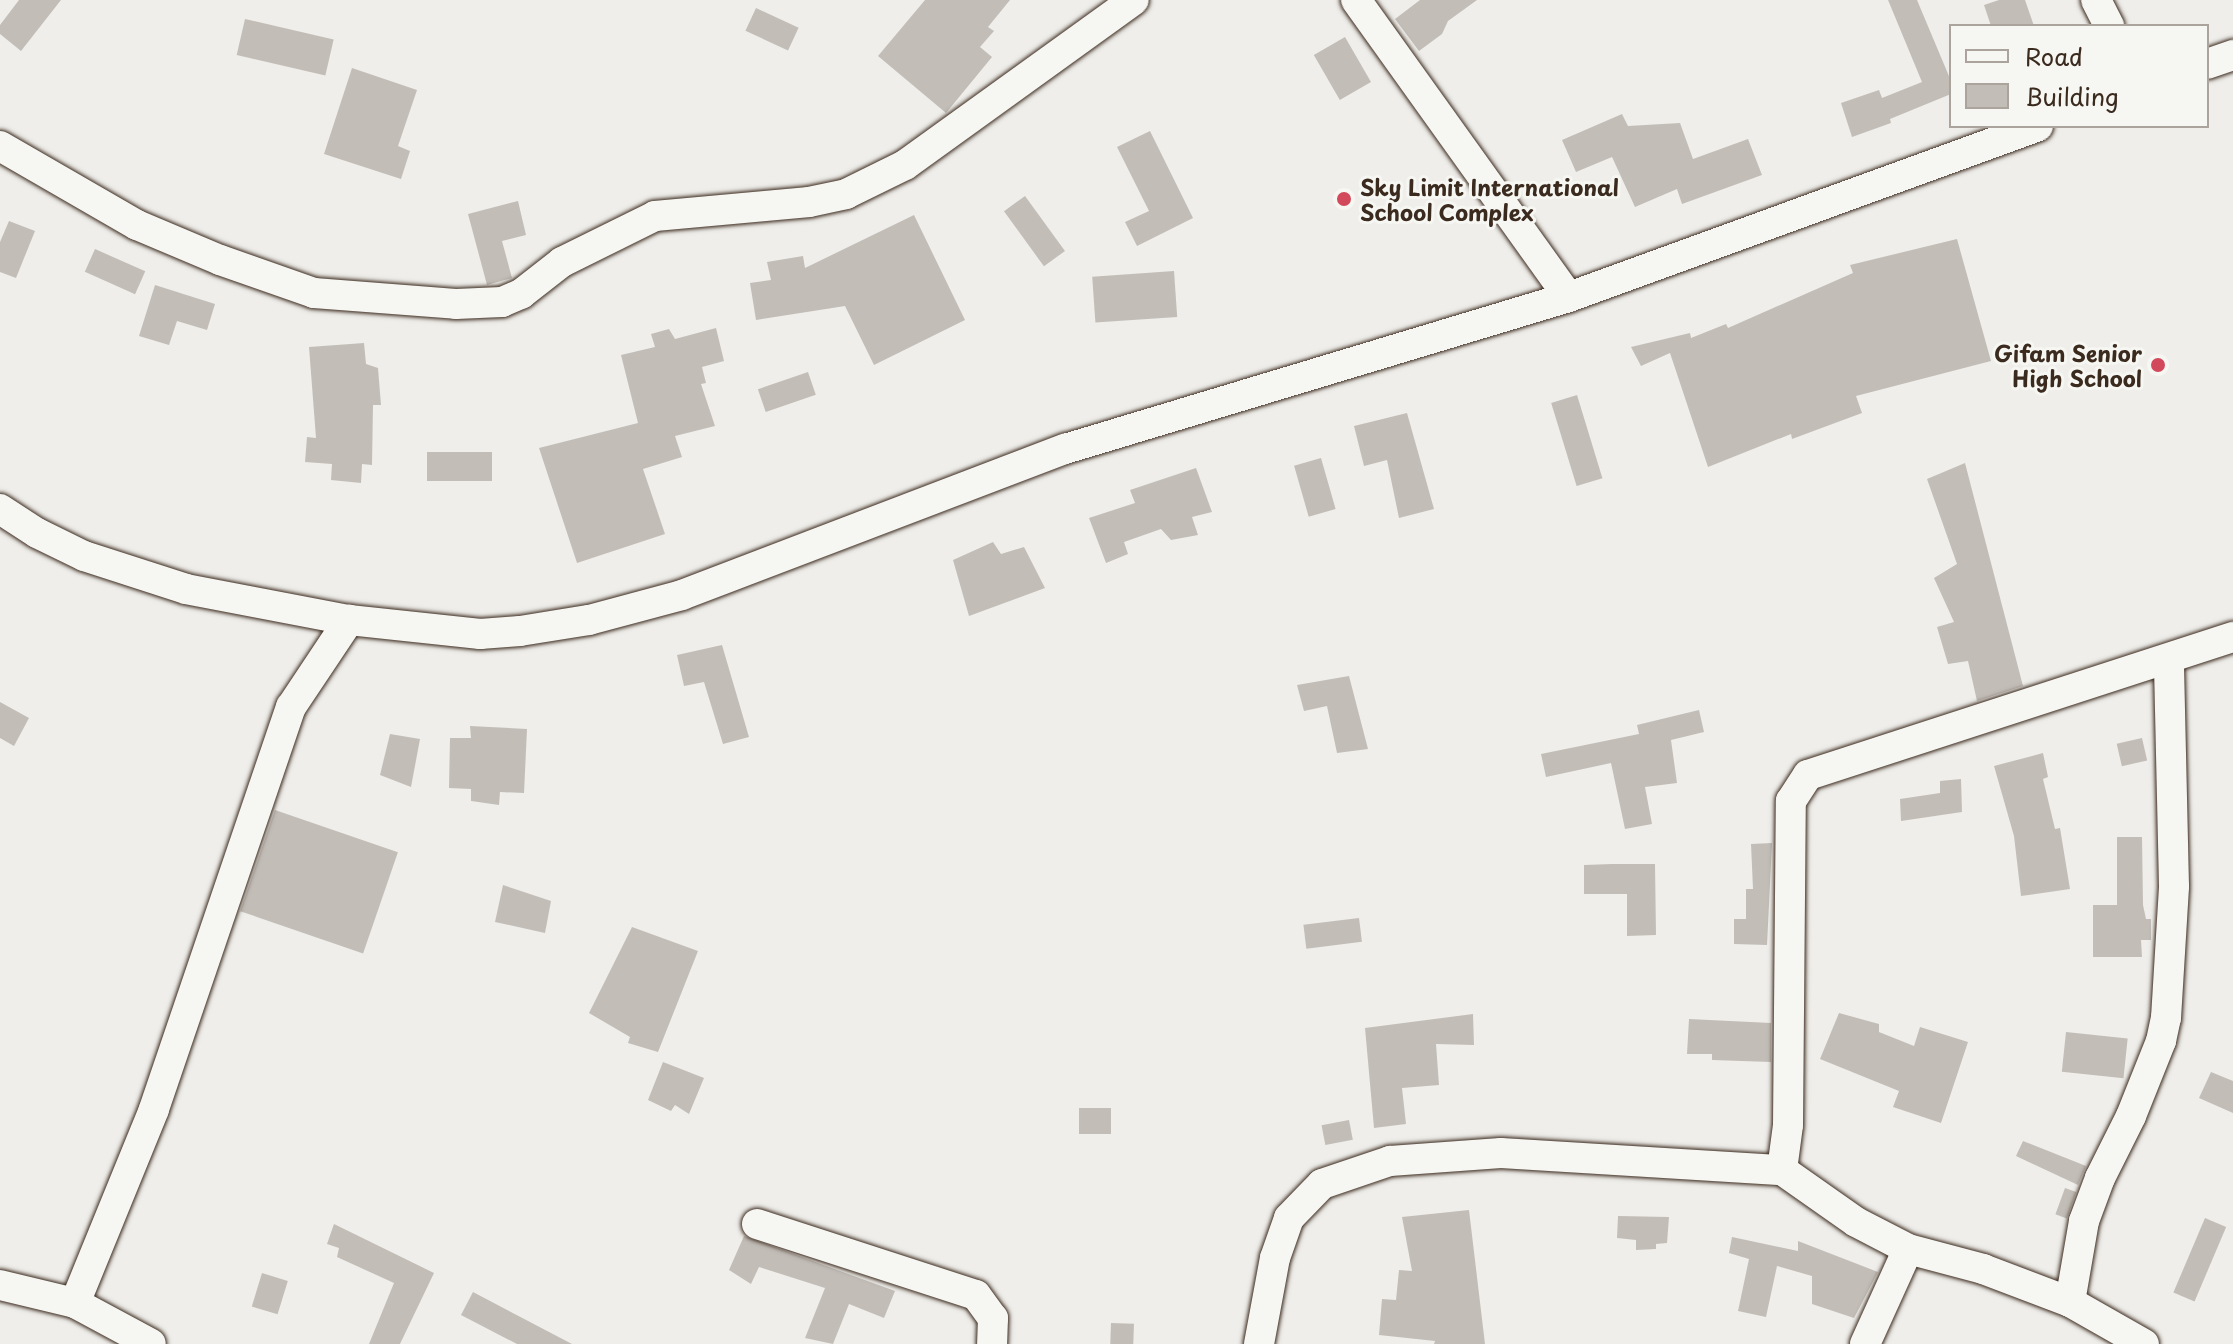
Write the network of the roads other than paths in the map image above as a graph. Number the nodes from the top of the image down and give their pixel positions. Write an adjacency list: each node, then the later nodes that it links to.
1 (1134, 0): 8 (street)
2 (1356, 0): 9 (street)
3 (2096, 0): 4 (street)
4 (2108, 24)
5 (2233, 55): 6 (street)
6 (2209, 63)
7 (2033, 128): 9 (street)
8 (0, 146)
9 (1569, 297): 11 (street)
10 (0, 509): 11 (street)
11 (349, 620): 19 (street)
12 (2233, 637): 13 (street)
13 (2169, 659): 14 (street); 18 (street)
14 (1782, 1170): 16 (street); 22 (street)
15 (757, 1224): 21 (street)
16 (1908, 1249): 18 (street); 23 (street)
17 (0, 1285): 19 (street)
18 (2070, 1302): 24 (street)
19 (75, 1303): 20 (street)
20 (151, 1344)
21 (992, 1344)
22 (1259, 1344)
23 (1865, 1344)
24 (2144, 1344)

